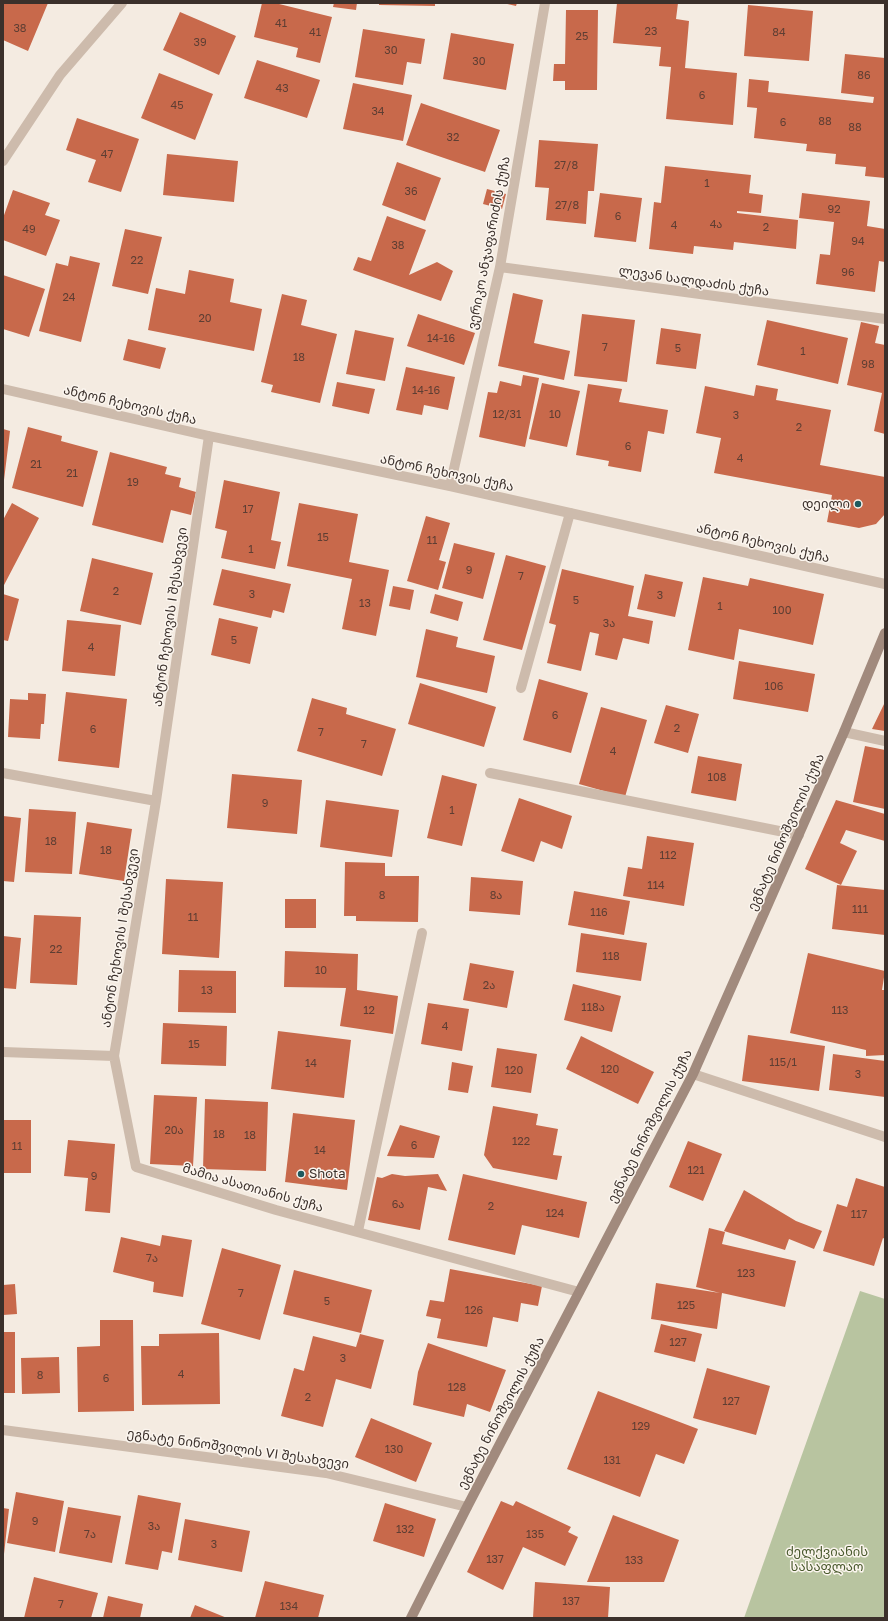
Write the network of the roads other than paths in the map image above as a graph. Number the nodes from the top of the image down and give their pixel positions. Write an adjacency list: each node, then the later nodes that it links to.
1 (122, 3): 3 (street)
2 (545, 3): 4 (street, ვერიკო ანჯაფარიძის ქუჩა)
3 (3, 161)
4 (500, 267): 5 (street, ლევან სალდაძის ქუჩა); 8 (street, ვერიკო ანჯაფარიძის ქუჩა)
5 (885, 319)
6 (3, 388): 7 (street, ანტონ ჩეხოვის ქუჩა)
7 (209, 436): 8 (street, ანტონ ჩეხოვის ქუჩა); 17 (street, ანტონ ჩეხოვის I შესახვევი)
8 (450, 486): 9 (street, ანტონ ჩეხოვის ქუჩა)
9 (570, 513): 10 (street, ანტონ ჩეხოვის ქუჩა); 12 (street)
10 (885, 584)
11 (885, 633): 13 (main road, ეგნატე ნინოშვილის ქუჩა)
12 (521, 688)
13 (844, 732): 14 (street); 18 (main road, ეგნატე ნინოშვილის ქუჩა)
14 (885, 741)
15 (490, 772): 18 (street)
16 (3, 773): 17 (street)
17 (156, 801): 21 (street, ანტონ ჩეხოვის I შესახვევი)
18 (799, 835): 22 (main road, ეგნატე ნინოშვილის ქუჩა)
19 (422, 933): 24 (street)
20 (3, 1052): 21 (street)
21 (114, 1056): 24 (street, მამია ასათიანის ქუჩა)
22 (693, 1074): 23 (street); 25 (main road, ეგნატე ნინოშვილის ქუჩა)
23 (885, 1137)
24 (358, 1231): 25 (street, მამია ასათიანის ქუჩა)
25 (579, 1292): 27 (main road, ეგნატე ნინოშვილის ქუჩა)
26 (3, 1430): 27 (street, ეგნატე ნინოშვილის VI შესახვევი)
27 (467, 1506): 28 (main road, ეგნატე ნინოშვილის ქუჩა)
28 (411, 1618)

